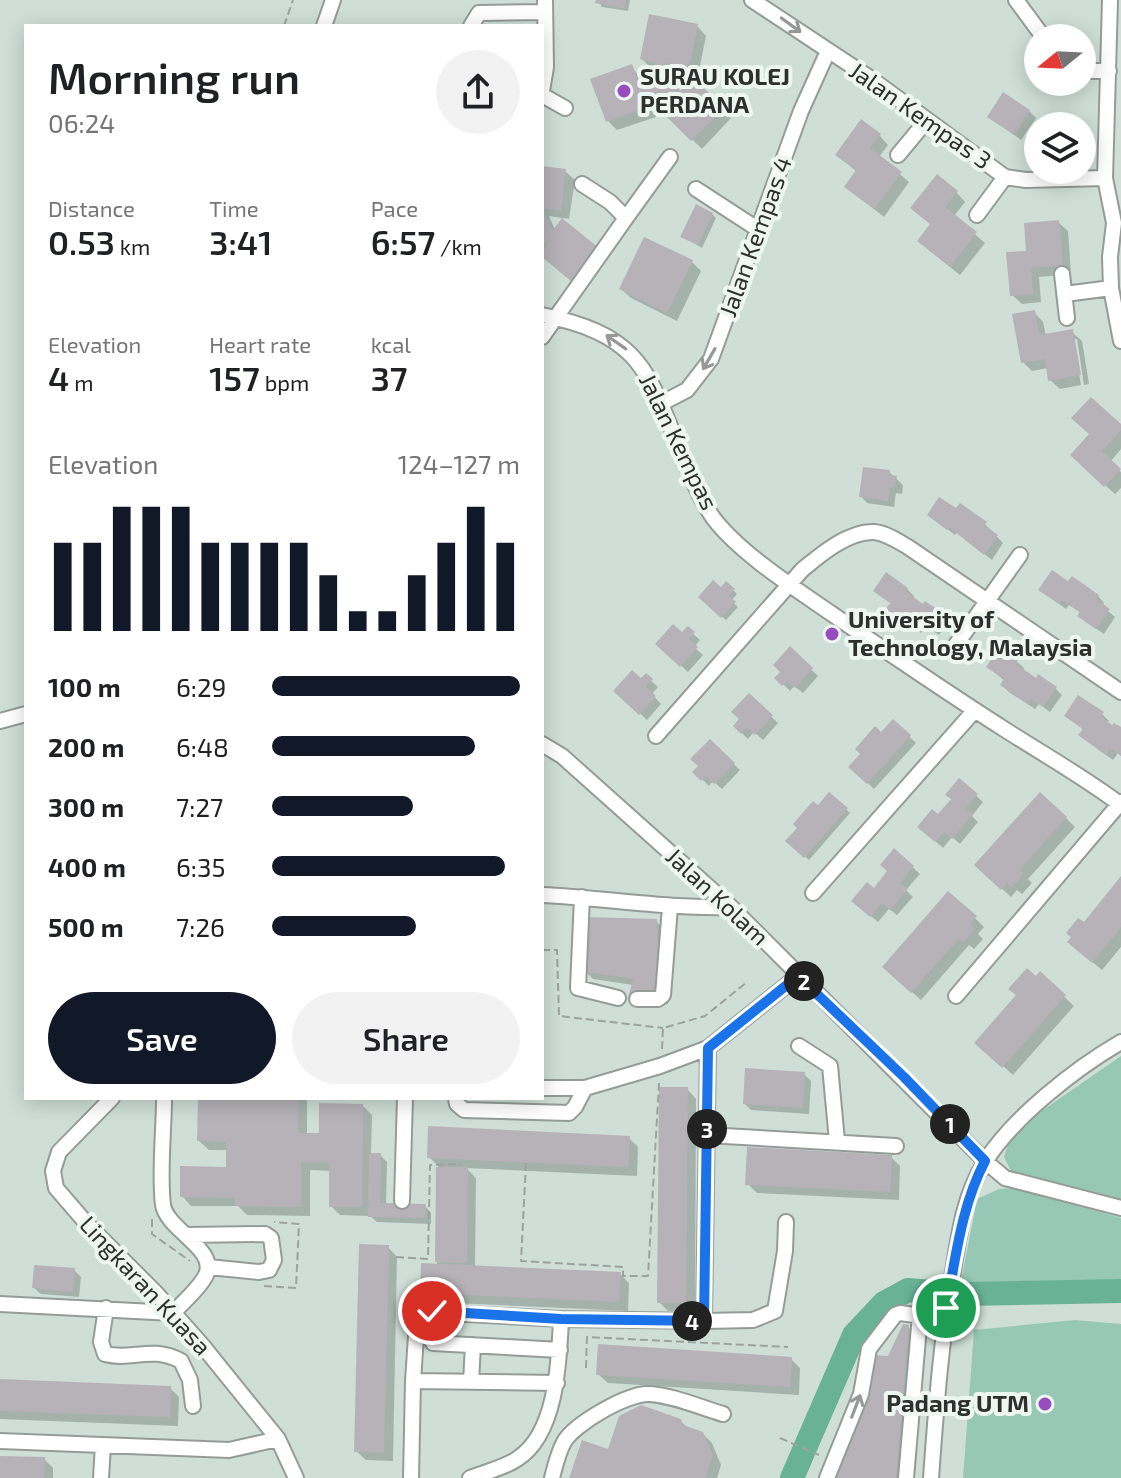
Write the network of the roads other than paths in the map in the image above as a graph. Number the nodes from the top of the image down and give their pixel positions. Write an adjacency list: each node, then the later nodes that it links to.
1 (333, 0): 6 (street)
2 (752, 0): 11 (street, Jalan Kempas 3, one-way to 11)
3 (1016, 0): 8 (street)
4 (1110, 0): 9 (street)
5 (545, 6): 7 (street); 10 (street)
6 (325, 24)
7 (472, 24)
8 (1034, 24)
9 (1116, 42): 14 (street)
10 (544, 51): 12 (street)
11 (828, 51): 17 (street, Jalan Kempas 3); 27 (street, Jalan Kempas 4)
12 (544, 67)
13 (1096, 71): 14 (street)
14 (1109, 71): 21 (street)
15 (544, 94): 16 (street)
16 (565, 108)
17 (927, 120): 18 (street); 20 (street, Jalan Kempas 3)
18 (898, 155)
19 (670, 157): 25 (street)
20 (1005, 177): 21 (street, Jalan Kempas 3); 24 (street)
21 (1105, 178): 26 (street)
22 (582, 184): 25 (street)
23 (696, 189): 27 (street)
24 (977, 215)
25 (626, 218): 31 (street)
26 (1118, 224): 29 (street)
27 (759, 230): 34 (street, Jalan Kempas 4, one-way to 34)
28 (1062, 274): 30 (street)
29 (1111, 288): 30 (street); 33 (street)
30 (1065, 294): 32 (street)
31 (549, 316): 34 (street, Jalan Kempas, one-way to 31)
32 (1067, 318)
33 (1121, 341)
34 (660, 404): 36 (street, Jalan Kempas)
35 (1020, 555): 37 (street)
36 (788, 584): 37 (street); 40 (street, Jalan Kempas); 43 (street)
37 (987, 600): 38 (street); 39 (street)
38 (955, 646)
39 (1121, 692)
40 (975, 710): 45 (street, Jalan Kempas); 46 (street)
41 (24, 715): 42 (street)
42 (0, 721)
43 (656, 736)
44 (544, 745): 50 (street, Jalan Kolam)
45 (1121, 803): 52 (street)
46 (813, 893)
47 (544, 895): 48 (street)
48 (582, 897): 49 (street); 53 (street)
49 (670, 907): 50 (street); 54 (street)
50 (731, 907): 51 (street, Jalan Kolam)
51 (798, 976): 57 (street); 67 (street, Jalan Kolam)
52 (956, 996)
53 (618, 998)
54 (637, 999)
55 (1121, 1042): 67 (street)
56 (799, 1046): 65 (street)
57 (708, 1048): 59 (street); 64 (street)
58 (544, 1088): 59 (street)
59 (585, 1088): 63 (street)
60 (110, 1100): 75 (street, Lingkaran Kuasa)
61 (164, 1100): 71 (street)
62 (405, 1100): 68 (street)
63 (456, 1100)
64 (707, 1135): 65 (street); 79 (street)
65 (837, 1141): 66 (street)
66 (896, 1146)
67 (985, 1161): 69 (street, Jalan Kolam); 78 (street)
68 (402, 1201)
69 (1121, 1208)
70 (786, 1222): 79 (street)
71 (186, 1235): 72 (street); 72 (street)
72 (209, 1267): 75 (street)
73 (0, 1304): 74 (street)
74 (106, 1308): 75 (street); 86 (street)
75 (173, 1313): 88 (street, Lingkaran Kuasa)
76 (920, 1315): 78 (street); 96 (street, one-way to 76); 97 (street)
77 (561, 1319): 79 (street); 82 (street); 83 (street)
78 (944, 1319): 98 (street)
79 (704, 1321)
80 (433, 1343): 81 (street)
81 (473, 1345): 82 (street); 84 (street)
82 (560, 1350): 85 (street)
83 (413, 1381): 84 (street); 93 (street)
84 (471, 1382): 85 (street)
85 (557, 1383): 94 (street)
86 (193, 1406)
87 (723, 1414): 95 (street)
88 (278, 1439): 90 (street); 92 (street, Lingkaran Kuasa)
89 (0, 1441): 90 (street)
90 (103, 1445): 91 (street)
91 (101, 1478)
92 (296, 1478)
93 (411, 1478)
94 (470, 1478)
95 (552, 1478)
96 (827, 1478)
97 (906, 1478)
98 (931, 1478)

